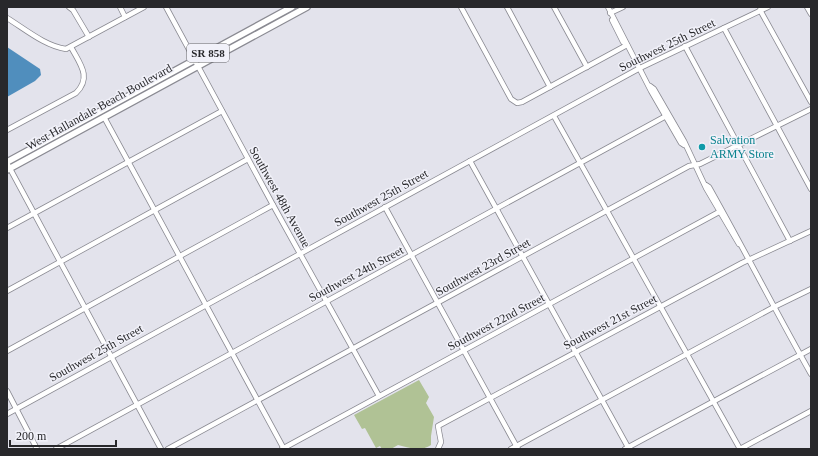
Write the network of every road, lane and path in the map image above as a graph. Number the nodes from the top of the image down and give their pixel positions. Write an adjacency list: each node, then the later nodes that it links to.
1 (69, 7): 21 (street)
2 (120, 7): 18 (street)
3 (144, 7): 18 (street)
4 (166, 7): 25 (street, Southwest 48th Avenue)
5 (292, 7): 25 (main road, West Hallandale Beach Boulevard / SR 858)
6 (307, 7): 25 (main road, West Hallandale Beach Boulevard / SR 858)
7 (461, 7): 29 (street)
8 (507, 7): 29 (street)
9 (554, 7): 26 (street)
10 (605, 7): 16 (street)
11 (608, 7): 16 (street)
12 (623, 7): 16 (street)
13 (768, 7): 15 (street, Southwest 25th Street)
14 (807, 7): 17 (street)
15 (760, 10): 20 (street, Southwest 25th Street); 31 (street)
16 (610, 13): 22 (street)
17 (811, 14)
18 (125, 17): 21 (street)
19 (7, 18): 24 (street)
20 (724, 28): 23 (street, Southwest 25th Street); 38 (street)
21 (89, 37): 24 (street)
22 (627, 45): 26 (street); 27 (street)
23 (685, 46): 27 (street, Southwest 25th Street); 42 (street)
24 (71, 47): 39 (street)
25 (196, 63): 30 (main road, West Hallandale Beach Boulevard / SR 858); 33 (street, Southwest 48th Avenue); 37 (main road, West Hallandale Beach Boulevard / SR 858)
26 (587, 67): 29 (street)
27 (640, 68): 28 (street); 35 (street, Southwest 25th Street)
28 (650, 86): 36 (street); 41 (street)
29 (550, 87)
30 (136, 92): 34 (main road, West Hallandale Beach Boulevard / SR 858); 37 (main road)
31 (811, 102)
32 (811, 109): 38 (street, Southwest 23rd Street)
33 (222, 111): 43 (street, Southwest 48th Avenue); 45 (street)
34 (100, 112): 40 (main road); 48 (main road, West Hallandale Beach Boulevard / SR 858)
35 (554, 116): 44 (street, Southwest 25th Street); 46 (street)
36 (666, 116): 41 (street); 46 (street, Southwest 24th Street)
37 (104, 117): 40 (main road, West Hallandale Beach Boulevard / SR 858); 45 (street)
38 (777, 127): 42 (street, Southwest 23rd Street); 50 (street)
39 (7, 130)
40 (73, 134): 48 (main road, West Hallandale Beach Boulevard / SR 858)
41 (684, 145): 47 (street)
42 (738, 146): 47 (street, Southwest 23rd Street); 60 (street)
43 (248, 159): 51 (street, Southwest 48th Avenue); 54 (street)
44 (470, 160): 52 (street, Southwest 25th Street); 53 (street)
45 (128, 162): 54 (street); 57 (street)
46 (582, 162): 53 (street, Southwest 24th Street); 55 (street)
47 (695, 164): 49 (street); 55 (street, Southwest 23rd Street)
48 (8, 166): 57 (street)
49 (706, 185): 56 (street); 61 (street)
50 (811, 189)
51 (273, 206): 62 (street, Southwest 48th Avenue); 65 (street)
52 (385, 207): 62 (street, Southwest 25th Street); 63 (street)
53 (496, 209): 63 (street, Southwest 24th Street); 64 (street)
54 (155, 210): 65 (street); 68 (street)
55 (608, 210): 64 (street, Southwest 23rd Street); 66 (street)
56 (719, 212): 61 (street); 66 (street, Southwest 22nd Street)
57 (34, 213): 58 (street); 68 (street)
58 (7, 228)
59 (811, 231): 60 (street, Southwest 21st Street)
60 (790, 241): 67 (street, Southwest 21st Street)
61 (740, 245): 67 (street)
62 (299, 254): 71 (street, Southwest 48th Avenue); 74 (street, Southwest 25th Street)
63 (412, 255): 71 (street, Southwest 24th Street); 72 (street)
64 (523, 256): 72 (street, Southwest 23rd Street); 73 (street)
65 (180, 257): 74 (street); 77 (street)
66 (634, 258): 73 (street, Southwest 22nd Street); 75 (street)
67 (748, 260): 75 (street, Southwest 21st Street); 76 (street)
68 (60, 262): 70 (street); 77 (street)
69 (811, 289): 76 (street)
70 (7, 291)
71 (327, 301): 78 (street, Southwest 48th Avenue); 82 (street, Southwest 24th Street)
72 (438, 303): 78 (street, Southwest 23rd Street); 80 (street)
73 (549, 304): 80 (street, Southwest 22nd Street); 83 (street)
74 (206, 305): 82 (street); 86 (street, Southwest 25th Street)
75 (661, 306): 83 (street, Southwest 21st Street); 85 (street)
76 (774, 307): 84 (street); 85 (street)
77 (85, 308): 81 (street); 86 (street)
78 (353, 349): 89 (street, Southwest 48th Avenue); 92 (street, Southwest 23rd Street)
79 (811, 349): 84 (street)
80 (464, 350): 89 (street, Southwest 22nd Street); 90 (street)
81 (7, 351)
82 (232, 352): 92 (street); 94 (street, Southwest 24th Street)
83 (576, 352): 90 (street, Southwest 21st Street); 91 (street)
84 (800, 354): 87 (street); 93 (street)
85 (687, 355): 91 (street); 93 (street)
86 (111, 357): 94 (street); 95 (street, Southwest 25th Street)
87 (811, 374)
88 (7, 391): 95 (street)
89 (379, 396): 105 (street, Southwest 22nd Street)
90 (490, 398): 98 (street, Southwest 21st Street); 99 (street)
91 (602, 400): 99 (street); 100 (street)
92 (258, 401): 104 (street, Southwest 23rd Street); 105 (street)
93 (713, 402): 100 (street); 107 (street)
94 (137, 404): 102 (street, Southwest 24th Street); 103 (street)
95 (16, 409): 97 (street, Southwest 25th Street); 101 (street)
96 (811, 411): 107 (street)
97 (7, 414)
98 (439, 448)
99 (517, 448): 106 (street)
100 (628, 448)
101 (37, 449)
102 (56, 449)
103 (162, 449)
104 (168, 449)
105 (283, 449)
106 (511, 449)
107 (740, 449)

